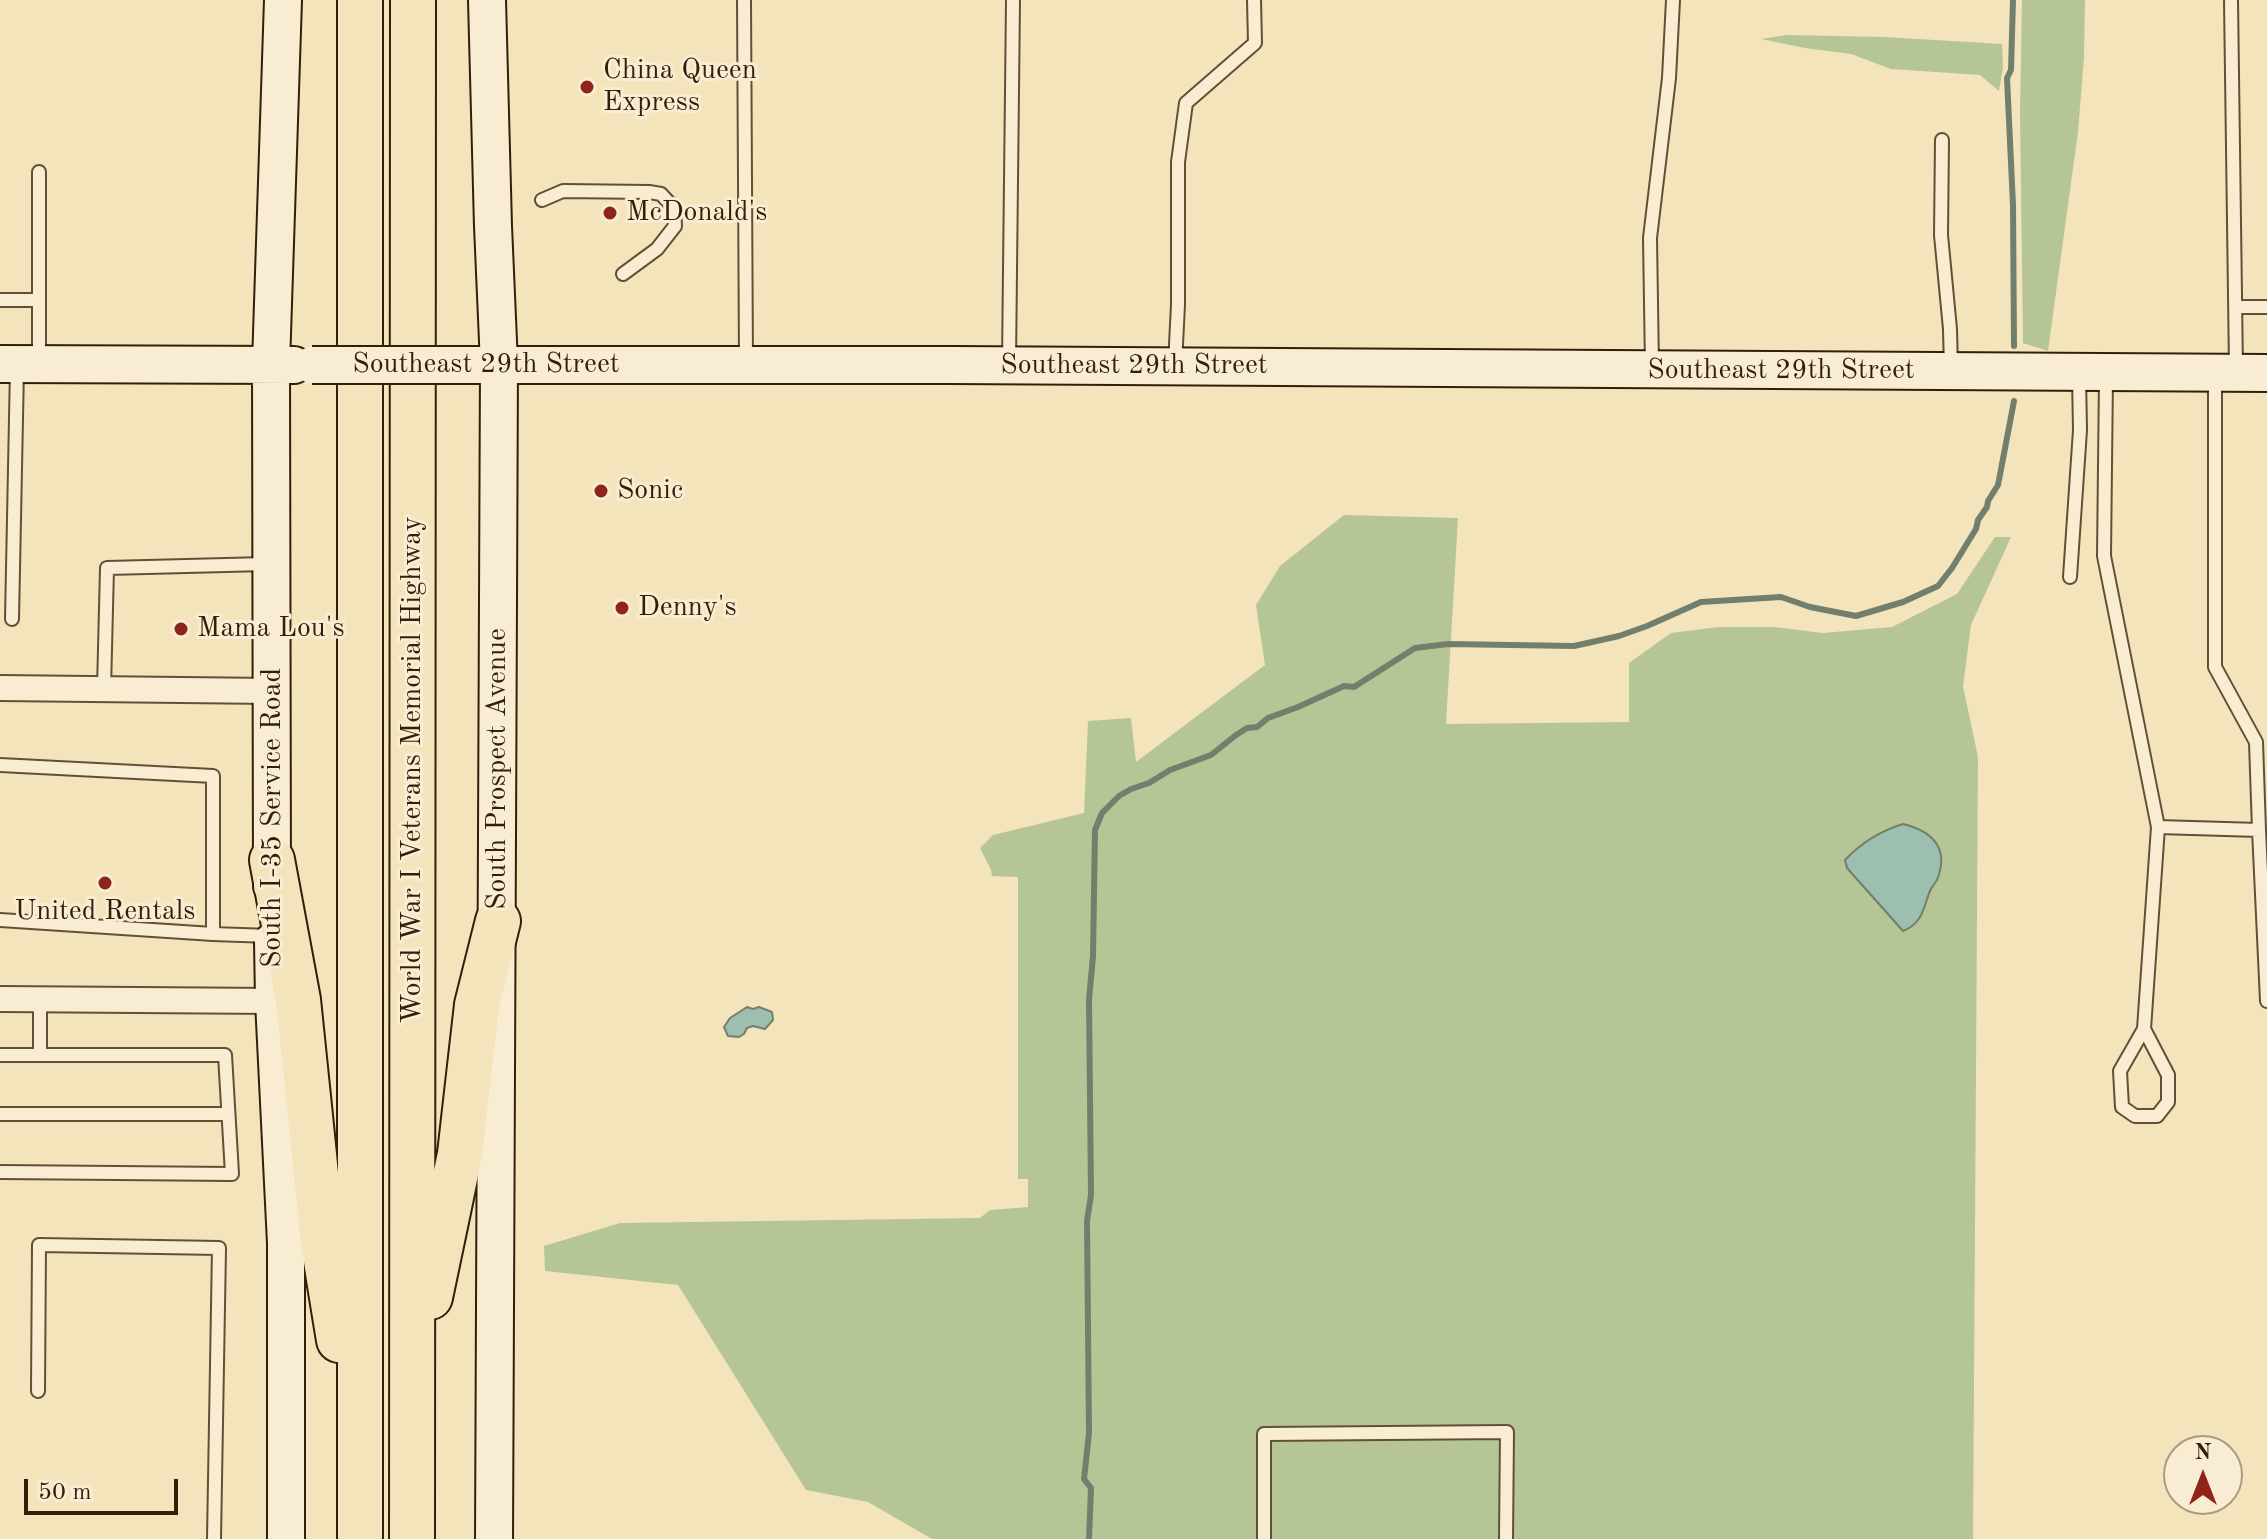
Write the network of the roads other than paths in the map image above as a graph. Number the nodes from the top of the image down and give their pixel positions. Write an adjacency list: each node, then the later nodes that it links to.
1 (283, 0): 19 (main road, South I-35 Service Road)
2 (360, 0): 54 (highway, World War I Veterans Memorial Highway)
3 (413, 0): 52 (highway, World War I Veterans Memorial Highway)
4 (487, 0): 20 (main road, South Prospect Avenue)
5 (744, 0): 21 (lane)
6 (1013, 0): 22 (lane)
7 (1254, 0): 23 (lane)
8 (1673, 0): 24 (lane)
9 (2231, 0): 16 (lane)
10 (1942, 140): 25 (lane)
11 (39, 172): 15 (lane)
12 (542, 200): 13 (lane)
13 (623, 274)
14 (0, 300): 15 (lane)
15 (39, 300): 18 (lane)
16 (2235, 307): 17 (lane); 27 (lane)
17 (2267, 307)
18 (19, 364): 19 (main road, Southeast 29th Street); 30 (lane)
19 (271, 364): 20 (main road, Southeast 29th Street, bridge); 28 (main road, South I-35 Service Road)
20 (499, 364): 21 (main road, Southeast 29th Street); 39 (main road, South Prospect Avenue)
21 (746, 364): 22 (main road, Southeast 29th Street)
22 (1009, 365): 23 (main road, Southeast 29th Street)
23 (1175, 367): 24 (main road, Southeast 29th Street)
24 (1652, 370): 25 (main road, Southeast 29th Street)
25 (1951, 373): 26 (main road, Southeast 29th Street)
26 (2093, 373): 27 (main road, Southeast 29th Street); 29 (lane); 35 (lane)
27 (2239, 373): 36 (lane)
28 (271, 564): 32 (lane); 33 (main road, South I-35 Service Road)
29 (2070, 577)
30 (12, 619)
31 (0, 688): 32 (street)
32 (104, 689): 33 (street)
33 (272, 691): 37 (main road, South I-35 Service Road)
34 (0, 765): 40 (lane)
35 (2158, 827): 36 (lane); 46 (lane)
36 (2259, 830): 45 (lane)
37 (272, 860): 41 (main road, South I-35 Service Road); 54 (highway)
38 (0, 920): 40 (lane)
39 (498, 921): 52 (highway); 59 (main road, South Prospect Avenue)
40 (213, 934): 41 (lane)
41 (273, 937): 44 (main road, South I-35 Service Road)
42 (0, 999): 43 (street)
43 (40, 999): 44 (street); 48 (lane)
44 (274, 1001): 56 (main road, South I-35 Service Road)
45 (2267, 1001)
46 (2144, 1029): 46 (lane)
47 (0, 1055): 48 (lane)
48 (40, 1055): 50 (lane)
49 (0, 1114): 50 (lane)
50 (228, 1114): 51 (lane)
51 (0, 1172)
52 (412, 1386): 58 (highway, World War I Veterans Memorial Highway)
53 (38, 1391): 55 (lane)
54 (360, 1471): 57 (highway, World War I Veterans Memorial Highway)
55 (214, 1539)
56 (286, 1539)
57 (360, 1539)
58 (412, 1539)
59 (494, 1539)
60 (1264, 1539): 61 (lane)
61 (1506, 1539)

